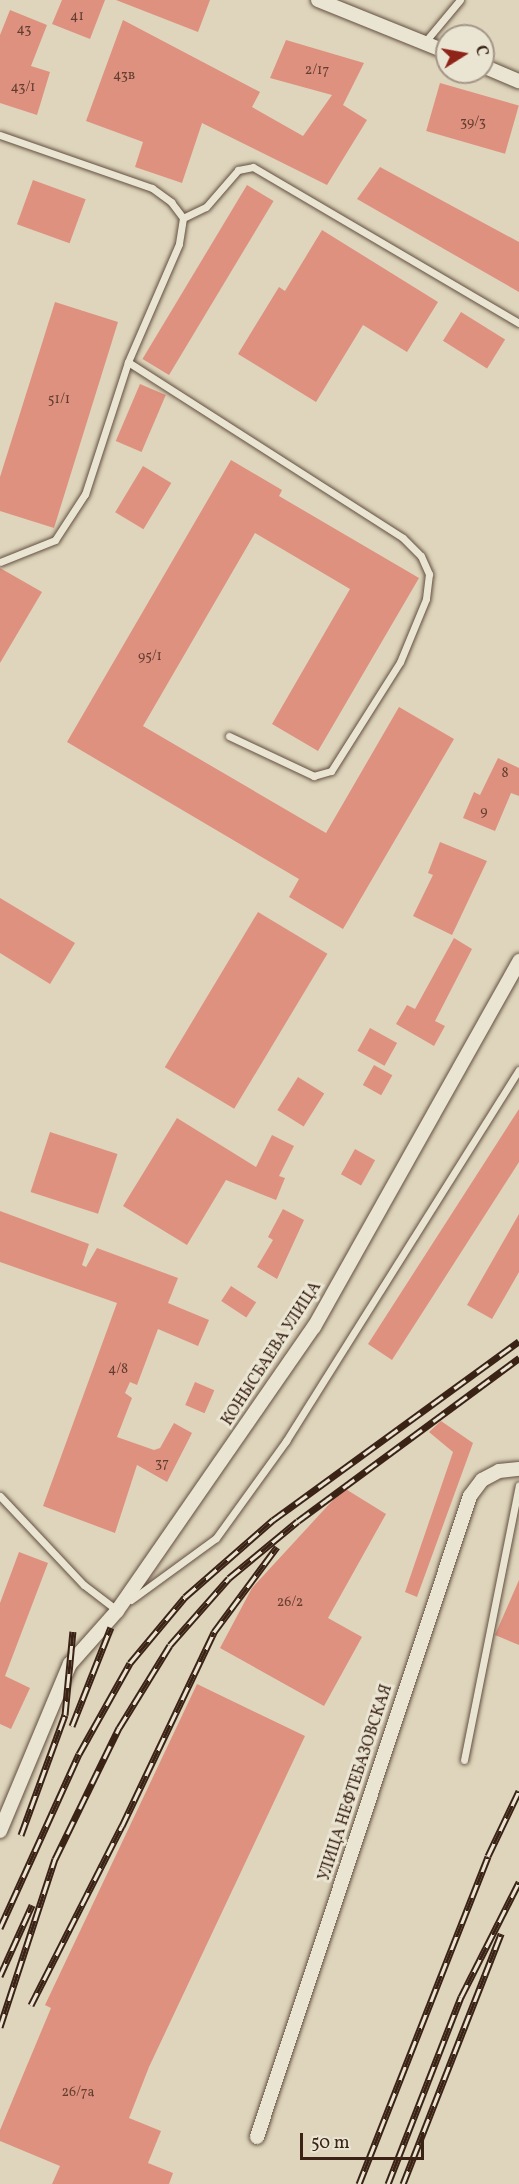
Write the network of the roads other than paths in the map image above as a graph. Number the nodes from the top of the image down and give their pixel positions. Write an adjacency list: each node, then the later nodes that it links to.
1 (318, 0): 3 (street)
2 (460, 0): 3 (lane)
3 (424, 43): 4 (street)
4 (435, 47)
5 (495, 71): 6 (street)
6 (519, 81)
7 (0, 135): 8 (lane)
8 (183, 218): 9 (lane); 10 (lane)
9 (519, 323)
10 (128, 362): 11 (lane); 12 (lane)
11 (0, 562)
12 (229, 736)
13 (519, 962): 18 (street, КОНЫСБАЕВА УЛИЦА)
14 (519, 1070): 18 (lane)
15 (519, 1469): 21 (street, УЛИЦА НЕФТЕБАЗОВСКАЯ)
16 (519, 1485): 19 (lane)
17 (0, 1496): 18 (lane)
18 (117, 1611): 20 (street, КОНЫСБАЕВА УЛИЦА)
19 (464, 1760)
20 (0, 1831)
21 (257, 2137)

